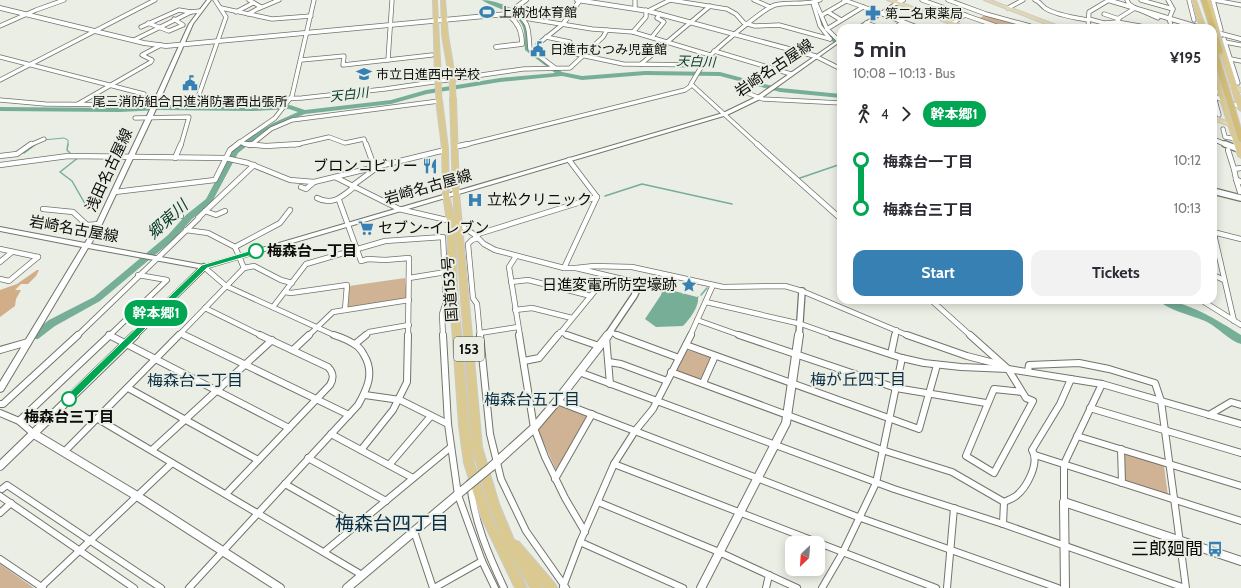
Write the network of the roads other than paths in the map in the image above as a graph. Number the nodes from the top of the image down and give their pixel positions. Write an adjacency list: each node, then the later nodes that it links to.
1 (64, 0): 56 (street)
2 (155, 0): 106 (street)
3 (208, 0): 4 (street); 50 (main road, 浅田名古屋線)
4 (215, 0): 44 (street)
5 (249, 0): 37 (street)
6 (279, 0): 45 (street)
7 (314, 0): 65 (street)
8 (392, 0): 100 (street)
9 (435, 0): 76 (highway, 国道153号 / 153)
10 (443, 0): 72 (highway, 国道153号 / 153)
11 (526, 0): 54 (street)
12 (579, 0): 46 (street); 82 (street)
13 (635, 0): 46 (street)
14 (670, 0): 39 (street); 51 (street)
15 (754, 0): 41 (street)
16 (845, 0): 42 (street); 55 (street)
17 (884, 0): 38 (main road)
18 (889, 0): 38 (main road)
19 (903, 0): 38 (street)
20 (922, 0): 62 (street)
21 (948, 0): 88 (street)
22 (986, 0): 47 (main road)
23 (1023, 0): 47 (street)
24 (1035, 0): 74 (street)
25 (1109, 0): 48 (street); 74 (street)
26 (1127, 0): 48 (street)
27 (1141, 0): 49 (street)
28 (1168, 0): 49 (street)
29 (1189, 0): 70 (street)
30 (1194, 0): 70 (highway)
31 (1200, 0): 97 (highway)
32 (1204, 0): 98 (highway)
33 (1209, 0): 63 (highway)
34 (1213, 0): 40 (street); 63 (street)
35 (1240, 0): 40 (street)
36 (816, 1): 41 (street); 61 (street); 114 (street)
37 (253, 3): 45 (street); 53 (street)
38 (896, 4): 59 (main road); 86 (main road)
39 (710, 6): 80 (street); 83 (street)
40 (1241, 6)
41 (770, 7): 83 (street)
42 (863, 7): 59 (street); 73 (street)
43 (0, 8): 56 (street)
44 (221, 8): 53 (street); 118 (street)
45 (260, 8): 57 (street)
46 (635, 8): 51 (street)
47 (1008, 8): 89 (main road)
48 (1137, 9): 67 (street); 75 (street)
49 (1173, 9): 69 (street)
50 (200, 11): 52 (street); 123 (main road, 浅田名古屋線)
51 (647, 11): 58 (street); 109 (street)
52 (191, 12): 64 (street); 71 (street)
53 (236, 12): 57 (street)
54 (511, 12): 68 (street); 72 (street); 127 (street)
55 (828, 12): 61 (street); 73 (street)
56 (26, 14): 101 (street); 106 (street)
57 (248, 14): 65 (street)
58 (660, 14): 80 (street); 113 (street)
59 (880, 14): 77 (street); 81 (main road)
60 (1104, 14): 66 (street)
61 (822, 15): 104 (street)
62 (965, 15): 86 (street); 87 (street)
63 (1215, 15): 99 (highway)
64 (164, 16): 71 (street); 79 (street)
65 (311, 16): 108 (street)
66 (1110, 16): 75 (street); 78 (street)
67 (1159, 17): 69 (street); 93 (street)
68 (524, 18): 82 (street); 143 (street)
69 (1170, 19): 94 (street); 95 (street)
70 (1196, 19): 96 (highway)
71 (175, 20): 103 (street); 103 (street)
72 (444, 20): 76 (street); 183 (highway, 国道153号 / 153, bridge)
73 (841, 20): 104 (street)
74 (1088, 20): 78 (street); 90 (street)
75 (1118, 20): 78 (street); 92 (street)
76 (436, 21): 100 (street); 162 (highway, 国道153号 / 153, bridge)
77 (903, 22): 84 (street); 85 (street)
78 (1106, 22): 91 (street)
79 (148, 23): 102 (street); 103 (street)
80 (690, 23): 110 (street); 120 (street)
81 (866, 23)
82 (564, 24): 105 (street); 111 (street)
83 (748, 24): 110 (street); 114 (street)
84 (900, 24)
85 (908, 24)
86 (952, 24)
87 (991, 24)
88 (1023, 24)
89 (1050, 24)
90 (1088, 24)
91 (1111, 24)
92 (1134, 24)
93 (1153, 24)
94 (1171, 24)
95 (1188, 24)
96 (1199, 24)
97 (1207, 24)
98 (1213, 24)
99 (1215, 24)
100 (391, 25): 108 (street); 136 (street)
101 (0, 26)
102 (141, 27)
103 (159, 27): 117 (street)
104 (827, 29): 115 (street)
105 (607, 30): 109 (street); 131 (street)
106 (96, 31): 117 (street); 138 (street)
107 (1217, 31): 116 (street)
108 (308, 32): 118 (street); 135 (street)
109 (633, 32): 113 (street)
110 (735, 35): 128 (street); 132 (street)
111 (546, 37): 124 (street); 131 (street)
112 (1217, 37): 173 (highway, bridge)
113 (652, 38): 120 (street)
114 (830, 38): 119 (street)
115 (837, 38)
116 (1241, 39)
117 (134, 40): 125 (street)
118 (219, 40): 123 (street); 163 (street)
119 (837, 40)
120 (667, 42): 130 (street); 139 (street)
121 (837, 43): 132 (main road, 岩崎名古屋線)
122 (1221, 43): 126 (street); 134 (street); 140 (highway); 179 (highway, bridge)
123 (182, 44): 125 (street); 165 (main road, 浅田名古屋線)
124 (538, 44)
125 (161, 45): 150 (street)
126 (1241, 45)
127 (496, 48)
128 (714, 51): 130 (street); 144 (street)
129 (432, 55): 136 (street)
130 (710, 55): 141 (street)
131 (583, 56): 139 (street); 143 (street)
132 (815, 56): 142 (street); 144 (main road, 岩崎名古屋線)
133 (0, 57): 138 (street)
134 (1231, 58): 137 (street); 140 (street)
135 (301, 60): 136 (street); 158 (street)
136 (388, 60)
137 (1241, 61)
138 (30, 64): 145 (street); 150 (street)
139 (641, 64): 141 (street)
140 (1230, 64): 149 (highway)
141 (702, 65): 147 (street)
142 (837, 67)
143 (555, 68): 158 (street)
144 (791, 74): 156 (main road, 岩崎名古屋線)
145 (0, 80)
146 (1217, 80): 149 (main road)
147 (692, 84): 170 (street); 183 (street)
148 (1217, 85): 154 (highway)
149 (1236, 85): 152 (main road); 157 (highway)
150 (110, 86): 155 (street); 166 (street)
151 (739, 90): 156 (street)
152 (1241, 90)
153 (1217, 91): 154 (street)
154 (1220, 92): 161 (highway)
155 (144, 94)
156 (758, 98): 164 (street); 170 (main road, 岩崎名古屋線)
157 (1239, 98): 168 (highway)
158 (290, 99): 163 (street); 181 (street)
159 (1217, 99): 161 (street)
160 (0, 100): 166 (street)
161 (1222, 100): 168 (street); 169 (highway)
162 (439, 101): 182 (street); 185 (highway, 国道153号 / 153)
163 (196, 103): 165 (street)
164 (837, 103)
165 (156, 104): 166 (street); 172 (main road, 浅田名古屋線)
166 (78, 105)
167 (1217, 107): 169 (street)
168 (1241, 107)
169 (1227, 112): 175 (highway)
170 (725, 114): 192 (main road, 岩崎名古屋線); 217 (street)
171 (135, 118): 172 (street)
172 (149, 118): 189 (main road, 浅田名古屋線); 190 (street)
173 (1241, 120)
174 (1217, 121): 175 (main road)
175 (1233, 127): 177 (main road); 179 (highway)
176 (1223, 129): 179 (street)
177 (1241, 130)
178 (44, 139): 187 (street)
179 (1239, 139): 184 (highway)
180 (1217, 140): 184 (street)
181 (239, 142): 182 (street); 191 (street)
182 (250, 145): 195 (street)
183 (454, 147): 205 (highway, 国道153号 / 153)
184 (1240, 149): 188 (highway)
185 (445, 150): 195 (street); 207 (highway, 国道153号 / 153)
186 (1228, 150): 197 (street)
187 (0, 156)
188 (1241, 156)
189 (131, 157): 190 (street); 193 (street); 204 (main road, 浅田名古屋線)
190 (175, 158): 191 (street)
191 (225, 158): 194 (street); 204 (street)
192 (569, 160): 205 (main road, 岩崎名古屋線); 209 (street)
193 (0, 165)
194 (254, 165): 200 (street); 215 (street)
195 (374, 167): 198 (street); 203 (street)
196 (1241, 168): 197 (street)
197 (1234, 169): 199 (street)
198 (335, 177): 200 (street); 203 (street)
199 (1236, 179): 201 (street); 208 (street)
200 (314, 182): 202 (street)
201 (1241, 182)
202 (301, 187)
203 (353, 187): 211 (street); 213 (street)
204 (115, 192): 219 (main road, 浅田名古屋線)
205 (456, 192): 207 (main road, 岩崎名古屋線); 221 (highway, 国道153号 / 153)
206 (1217, 192): 208 (street)
207 (446, 195): 213 (main road, 岩崎名古屋線); 218 (highway, 国道153号 / 153)
208 (1240, 195)
209 (597, 197): 225 (street); 240 (street)
210 (317, 198): 211 (street)
211 (339, 200): 220 (street)
212 (43, 209): 219 (street)
213 (399, 209): 218 (street); 220 (main road, 岩崎名古屋線)
214 (290, 210): 228 (street)
215 (206, 211): 216 (street); 223 (street)
216 (225, 211)
217 (837, 215)
218 (450, 221): 256 (highway, 国道153号 / 153)
219 (99, 224): 227 (main road, 浅田名古屋線)
220 (347, 225): 231 (street); 233 (main road, 岩崎名古屋線)
221 (460, 226): 225 (street); 253 (highway, 国道153号 / 153)
222 (0, 230): 227 (main road, 岩崎名古屋線)
223 (186, 230): 228 (street); 236 (street)
224 (1217, 232): 226 (street)
225 (476, 237): 234 (street); 253 (street)
226 (1241, 239)
227 (87, 245): 236 (main road, 岩崎名古屋線); 283 (main road, 浅田名古屋線)
228 (235, 247): 233 (street)
229 (1217, 248): 235 (street)
230 (0, 249): 232 (street)
231 (356, 249): 242 (street); 246 (street); 250 (street)
232 (12, 252): 237 (street); 247 (street)
233 (240, 256): 238 (main road, 岩崎名古屋線); 239 (street)
234 (516, 256): 240 (street); 249 (street)
235 (1219, 256): 248 (street)
236 (156, 257): 238 (main road, 岩崎名古屋線); 243 (street)
237 (0, 262)
238 (204, 266): 252 (street); 284 (street)
239 (244, 268): 250 (street); 252 (street)
240 (564, 268): 241 (street)
241 (576, 268): 244 (street); 255 (street)
242 (446, 272): 246 (street); 256 (street)
243 (138, 275): 280 (street); 324 (street)
244 (607, 276): 251 (street); 259 (street)
245 (1217, 277): 248 (street)
246 (409, 278): 260 (street)
247 (0, 279)
248 (1224, 280): 270 (street)
249 (511, 282): 259 (street); 267 (street)
250 (292, 283): 258 (street)
251 (640, 284): 254 (street); 281 (street)
252 (226, 286): 264 (street); 265 (street)
253 (468, 286): 279 (street); 392 (highway, 国道153号 / 153)
254 (652, 286)
255 (713, 286): 257 (street); 261 (street)
256 (450, 288): 337 (street); 358 (highway, 国道153号 / 153)
257 (802, 291): 271 (street); 276 (street)
258 (286, 292): 264 (street); 266 (street)
259 (591, 296): 268 (street)
260 (409, 300): 266 (street); 272 (street)
261 (706, 302): 269 (street); 271 (street)
262 (935, 304): 300 (street)
263 (1207, 304): 270 (street)
264 (273, 307): 274 (street)
265 (205, 308): 278 (street); 282 (street)
266 (345, 310): 274 (street)
267 (515, 310): 268 (street); 275 (street)
268 (572, 318): 277 (street)
269 (697, 320): 286 (street); 290 (street)
270 (1234, 321): 273 (street)
271 (801, 324): 290 (street); 291 (street)
272 (409, 325): 285 (street); 319 (street)
273 (1241, 325)
274 (317, 327): 285 (street); 289 (street)
275 (518, 328): 279 (street); 296 (street)
276 (896, 330): 291 (street); 300 (street)
277 (560, 332): 287 (street); 296 (street)
278 (181, 333): 293 (street); 298 (street)
279 (480, 333): 359 (street)
280 (109, 335): 284 (street); 336 (street)
281 (608, 335): 287 (street); 294 (street); 297 (street)
282 (272, 340): 289 (street); 298 (street)
283 (28, 342): 288 (street); 313 (main road, 浅田名古屋線)
284 (126, 343): 293 (street); 343 (street)
285 (355, 344): 317 (street)
286 (686, 345): 292 (street); 294 (street)
287 (599, 346): 303 (street)
288 (0, 350)
289 (293, 350): 318 (street)
290 (796, 354): 309 (street); 312 (street)
291 (890, 354): 295 (street)
292 (715, 356): 307 (street); 309 (street)
293 (156, 358): 311 (street); 314 (street)
294 (679, 358): 304 (street)
295 (902, 358): 299 (street); 312 (street)
296 (524, 361): 340 (street)
297 (609, 362): 306 (street); 308 (street)
298 (246, 364): 314 (street); 318 (street)
299 (937, 365): 301 (street); 316 (street)
300 (1002, 365): 301 (street)
301 (1008, 369): 302 (street); 315 (street)
302 (1028, 371): 305 (street); 321 (street)
303 (578, 372): 308 (street); 320 (street)
304 (671, 372): 306 (street); 307 (street)
305 (1071, 379): 310 (street); 354 (street)
306 (667, 381): 322 (street)
307 (703, 383): 330 (street)
308 (610, 384): 322 (street)
309 (792, 384): 330 (street); 333 (street)
310 (1102, 384): 321 (street); 326 (street)
311 (128, 388): 334 (street); 335 (street)
312 (896, 388): 316 (street); 333 (street)
313 (0, 389)
314 (218, 390): 335 (street); 339 (street)
315 (1022, 392): 323 (street); 323 (street)
316 (930, 394): 323 (street); 333 (street)
317 (365, 395): 319 (street); 329 (street)
318 (317, 399): 329 (street); 339 (street)
319 (400, 400): 332 (street); 350 (street)
320 (557, 401): 328 (street); 340 (street)
321 (1161, 401): 331 (street); 342 (street)
322 (656, 402): 341 (street); 346 (street)
323 (986, 403)
324 (0, 404)
325 (1241, 405): 331 (street)
326 (1090, 408): 342 (street); 345 (street)
327 (0, 413): 336 (street)
328 (592, 414): 341 (street); 366 (street)
329 (349, 415): 344 (street)
330 (788, 415): 346 (street); 351 (street)
331 (1209, 415): 338 (street)
332 (431, 416): 337 (street); 363 (street)
333 (890, 418): 351 (street)
334 (98, 419): 349 (street); 352 (street)
335 (185, 420): 349 (street); 356 (street)
336 (19, 421): 343 (street)
337 (448, 424): 347 (street)
338 (1241, 424)
339 (289, 428): 356 (street)
340 (534, 428): 359 (street); 366 (street)
341 (635, 431): 360 (street); 367 (street)
342 (1165, 431): 353 (street); 362 (street)
343 (34, 434): 352 (street); 364 (street)
344 (331, 434): 350 (street); 355 (street)
345 (1077, 436): 348 (street); 361 (street)
346 (775, 445): 367 (street); 368 (street)
347 (451, 448): 365 (street); 373 (street)
348 (1121, 449): 362 (street); 369 (street)
349 (152, 450): 357 (street)
350 (361, 450): 363 (street)
351 (882, 450): 368 (street); 379 (street)
352 (64, 452): 375 (street)
353 (1241, 453)
354 (1035, 455): 361 (street); 379 (street)
355 (308, 458): 370 (street); 377 (street)
356 (258, 460): 374 (street)
357 (172, 463): 374 (street); 375 (street)
358 (469, 463): 416 (street); 417 (highway, 国道153号 / 153)
359 (494, 464): 373 (street, bridge); 420 (street)
360 (614, 464): 378 (street); 383 (street)
361 (1064, 464): 369 (street); 380 (street)
362 (1169, 464): 371 (street); 376 (street)
363 (389, 465): 365 (street)
364 (0, 466)
365 (413, 478): 377 (street)
366 (555, 479): 391 (street)
367 (757, 479): 383 (street); 386 (street)
368 (876, 483): 382 (street); 386 (street)
369 (1122, 483): 376 (street)
370 (285, 484): 385 (street); 389 (street)
371 (1241, 486)
372 (1, 491): 381 (street); 393 (street)
373 (461, 492): 390 (street); 404 (street)
374 (226, 494): 385 (street)
375 (137, 496): 393 (street); 399 (street)
376 (1174, 500): 387 (street); 394 (street)
377 (386, 501): 389 (street)
378 (598, 502): 391 (street); 401 (street)
379 (1004, 502): 388 (street)
380 (1064, 502): 394 (street); 396 (street)
381 (11, 503): 384 (street); 398 (street)
382 (954, 508): 388 (street); 397 (street)
383 (740, 512): 401 (street); 402 (street)
384 (0, 513)
385 (257, 513): 399 (street); 400 (street)
386 (858, 517): 397 (street); 402 (street)
387 (1241, 521)
388 (1003, 524): 396 (street)
389 (357, 525): 400 (street)
390 (414, 531): 406 (street); 414 (street)
391 (585, 532): 395 (street)
392 (506, 536): 418 (highway, 国道153号 / 153); 419 (highway)
393 (90, 540): 398 (street); 410 (street)
394 (1179, 540): 405 (street); 430 (street)
395 (580, 542): 420 (street); 421 (street)
396 (1065, 545): 429 (street); 430 (street)
397 (950, 549): 427 (street); 428 (street)
398 (80, 550): 408 (street); 409 (street)
399 (221, 552): 411 (street); 412 (street)
400 (324, 552): 406 (street)
401 (719, 552): 407 (street); 422 (street)
402 (843, 552): 425 (street); 426 (street)
403 (0, 558): 408 (street)
404 (482, 561): 414 (street); 415 (street)
405 (1241, 561)
406 (362, 575): 413 (street)
407 (769, 575): 423 (street); 424 (street)
408 (41, 588)
409 (134, 588)
410 (161, 588)
411 (188, 588)
412 (280, 588)
413 (348, 588)
414 (434, 588)
415 (495, 588)
416 (504, 588)
417 (521, 588)
418 (536, 588)
419 (551, 588)
420 (564, 588)
421 (683, 588)
422 (701, 588)
423 (766, 588)
424 (796, 588)
425 (822, 588)
426 (936, 588)
427 (947, 588)
428 (1058, 588)
429 (1065, 588)
430 (1185, 588)

